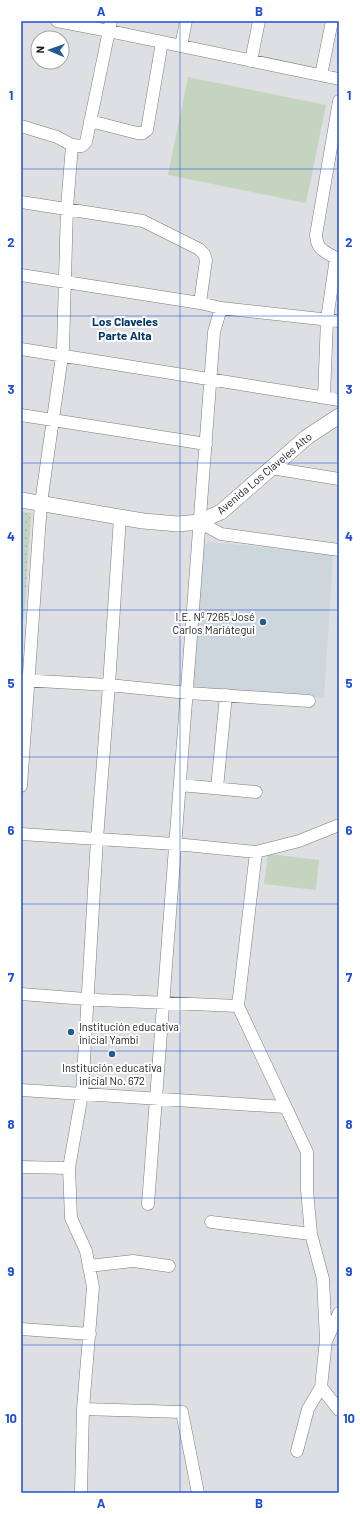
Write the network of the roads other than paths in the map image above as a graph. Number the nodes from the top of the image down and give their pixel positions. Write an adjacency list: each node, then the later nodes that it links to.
1 (57, 21): 5 (street)
2 (186, 21): 7 (street)
3 (260, 21): 8 (street)
4 (332, 21): 9 (street)
5 (110, 26): 6 (street); 12 (street)
6 (162, 42): 7 (street); 12 (street)
7 (181, 46): 8 (street)
8 (251, 61): 9 (street)
9 (321, 75): 10 (street)
10 (339, 79)
11 (339, 101): 17 (street)
12 (90, 121): 14 (street)
13 (21, 126): 14 (street)
14 (72, 145): 16 (street)
15 (21, 202): 16 (street)
16 (67, 208): 19 (street); 20 (street)
17 (338, 258): 22 (street)
18 (21, 275): 19 (street)
19 (65, 282): 20 (street); 25 (street)
20 (200, 303): 21 (street)
21 (220, 308): 22 (street); 26 (street)
22 (327, 319): 23 (street); 27 (street)
23 (339, 321)
24 (21, 349): 25 (street)
25 (62, 355): 26 (street); 31 (street)
26 (210, 379): 27 (street); 32 (street)
27 (324, 397): 28 (street)
28 (339, 400)
29 (21, 415): 31 (street)
30 (339, 416): 33 (street, Avenida Los Claveles Alto)
31 (53, 420): 32 (street); 36 (street)
32 (206, 444): 38 (street)
33 (271, 468): 34 (street); 38 (street, Avenida Los Claveles Alto)
34 (339, 479)
35 (21, 500): 36 (street, Avenida Los Claveles Alto)
36 (41, 503): 37 (street, Avenida Los Claveles Alto); 40 (street)
37 (120, 517): 38 (street, Avenida Los Claveles Alto); 41 (street)
38 (200, 522): 39 (street); 42 (street)
39 (339, 550)
40 (25, 680): 41 (street); 46 (street)
41 (109, 685): 42 (street); 51 (street)
42 (188, 693): 43 (street); 45 (street)
43 (226, 695): 44 (street); 47 (street)
44 (309, 701)
45 (180, 784): 47 (street); 52 (street)
46 (21, 786)
47 (217, 788): 48 (street)
48 (256, 792)
49 (339, 825): 53 (street)
50 (21, 834): 51 (street)
51 (97, 839): 52 (street); 55 (street)
52 (175, 844): 53 (street); 56 (street)
53 (256, 852): 57 (street)
54 (21, 994): 55 (street)
55 (88, 999): 56 (street); 59 (street)
56 (164, 1003): 57 (street); 60 (street)
57 (238, 1006): 61 (street)
58 (21, 1090): 59 (street)
59 (82, 1094): 60 (street); 63 (street)
60 (157, 1099): 61 (street); 64 (street)
61 (285, 1108): 66 (street)
62 (21, 1167): 63 (street)
63 (69, 1168): 67 (street)
64 (148, 1204)
65 (211, 1222): 66 (street)
66 (311, 1234): 72 (street)
67 (89, 1266): 68 (street); 71 (street)
68 (170, 1266)
69 (339, 1313): 72 (street)
70 (21, 1329): 71 (street)
71 (90, 1334): 74 (street)
72 (326, 1340): 73 (street)
73 (321, 1386): 75 (street); 76 (street)
74 (83, 1409): 77 (street); 78 (street)
75 (339, 1410)
76 (296, 1451)
77 (81, 1493)
78 (198, 1493)

